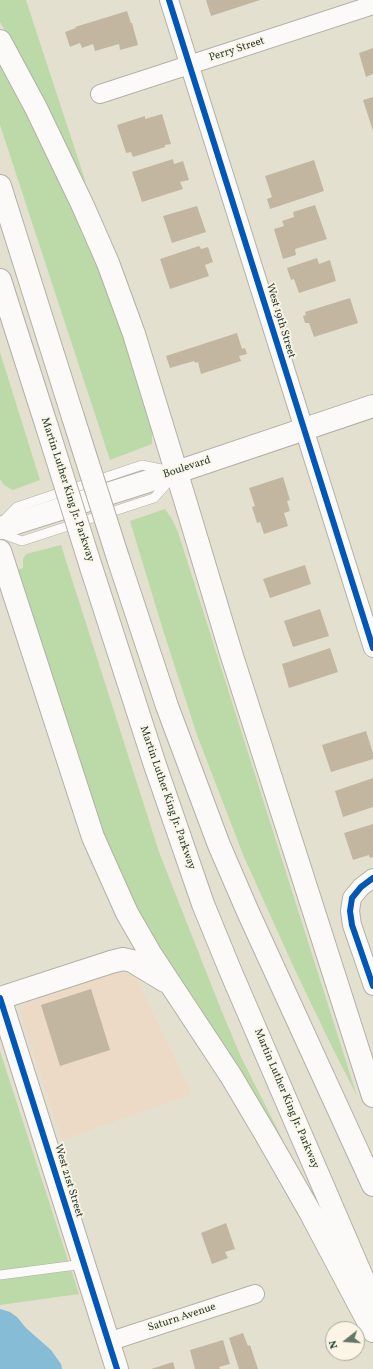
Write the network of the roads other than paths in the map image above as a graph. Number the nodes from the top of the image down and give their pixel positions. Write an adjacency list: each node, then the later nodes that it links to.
1 (169, 0): 4 (street, West 19th Street)
2 (373, 5): 4 (street, Perry Street)
3 (0, 41): 10 (main road)
4 (190, 66): 5 (street, Perry Street); 9 (street, West 19th Street)
5 (100, 94)
6 (0, 186): 21 (main road, bridge)
7 (0, 280): 25 (main road, Martin Luther King Jr. Parkway, bridge)
8 (373, 406): 9 (main road, Boulevard)
9 (304, 429): 10 (main road, Boulevard); 15 (street, West 19th Street)
10 (177, 472): 11 (lane); 12 (main road, Boulevard); 13 (lane); 20 (main road)
11 (0, 524)
12 (0, 528)
13 (0, 533)
14 (0, 550): 17 (main road)
15 (373, 648)
16 (373, 878): 18 (street)
17 (170, 983): 19 (main road); 26 (main road)
18 (373, 986)
19 (0, 998): 22 (main road, West 21st Street)
20 (373, 1096)
21 (373, 1185)
22 (84, 1264): 23 (lane); 27 (main road, West 21st Street)
23 (0, 1275)
24 (255, 1294): 27 (street, Saturn Avenue)
25 (373, 1302)
26 (373, 1331)
27 (108, 1342): 28 (main road, West 21st Street)
28 (117, 1369)

